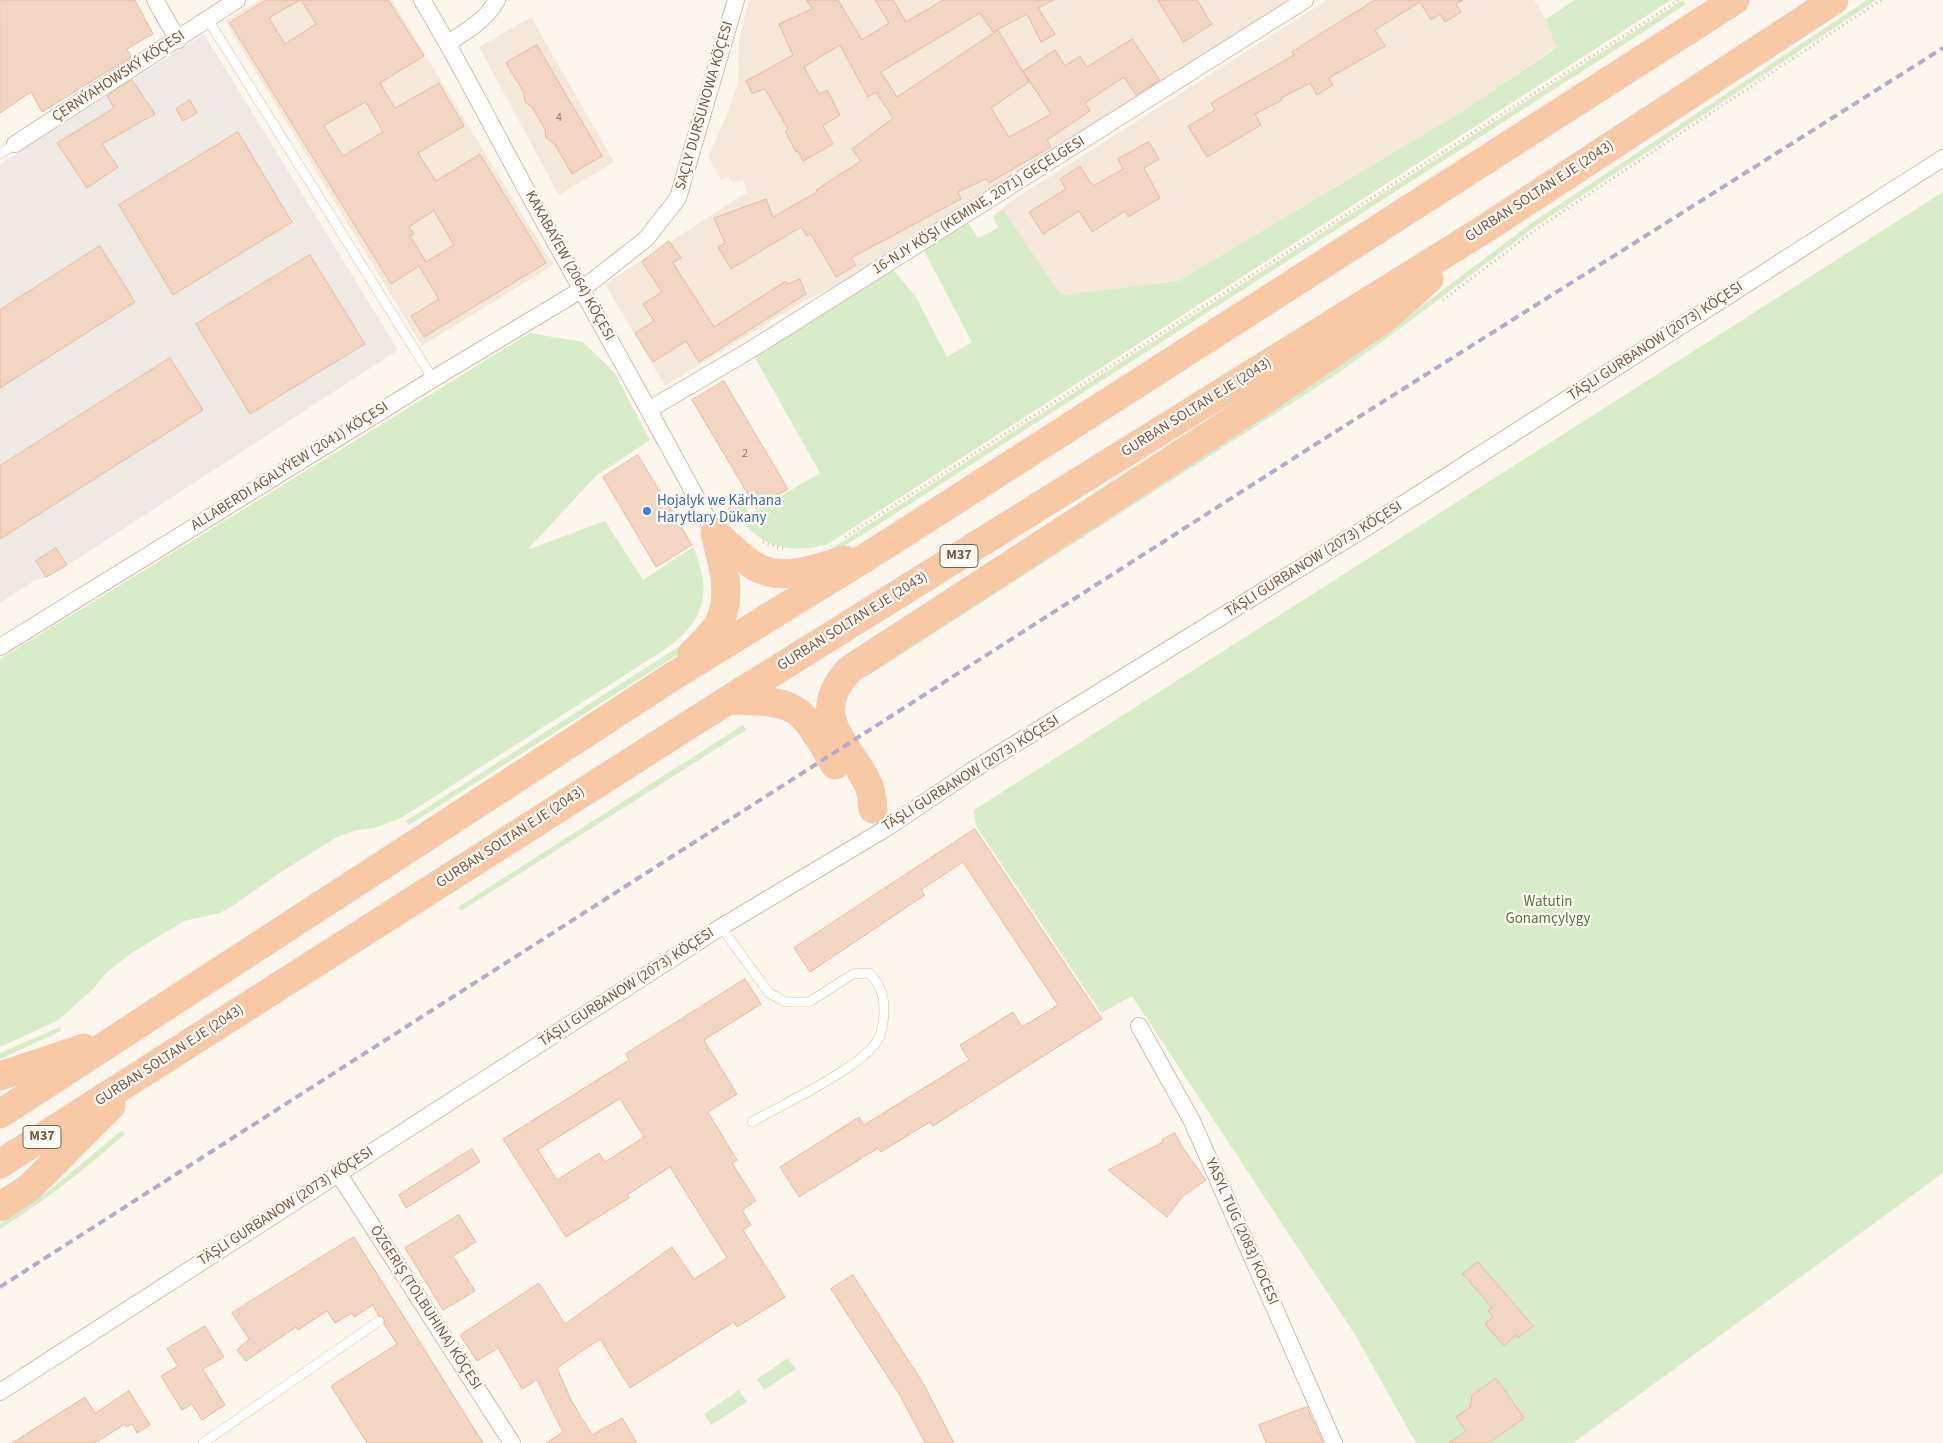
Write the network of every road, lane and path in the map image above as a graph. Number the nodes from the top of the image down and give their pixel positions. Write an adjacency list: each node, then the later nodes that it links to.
1 (155, 0): 11 (street)
2 (238, 0): 10 (street, ÇERNÝAHOWSKÝ KÖÇESI)
3 (422, 0): 12 (street, KAKABAÝEW (2064) KÖÇESI)
4 (498, 0): 12 (street)
5 (736, 0): 17 (street, SAÇLY DURSUNOWA KÖÇESI)
6 (1306, 0): 19 (street, 16-NJY KÖŞI (KEMINE, 2071) GEÇELGESI)
7 (1679, 0): 23 (path)
8 (1735, 0): 25 (highway, M37)
9 (1834, 0): 16 (highway, GURBAN SOLTAN EJE (2043) / M37)
10 (207, 18): 11 (street, ÇERNÝAHOWSKÝ KÖÇESI); 18 (lane)
11 (178, 40): 13 (street, ÇERNÝAHOWSKÝ KÖÇESI)
12 (448, 43): 17 (street, KAKABAÝEW (2064) KÖÇESI)
13 (15, 144): 14 (lane, ÇERNÝAHOWSKÝ KÖÇESI)
14 (0, 154)
15 (1943, 158): 29 (street, TÄŞLI GURBANOW (2073) KÖÇESI)
16 (1483, 230): 28 (highway, GURBAN SOLTAN EJE (2043) / M37); 29 (highway)
17 (581, 290): 18 (street, ALLABERDI AGALYÝEW (2041) KÖÇESI); 19 (street, KAKABAÝEW (2064) KÖÇESI)
18 (433, 379): 26 (street, ALLABERDI AGALYÝEW (2041) KÖÇESI)
19 (650, 409): 21 (street, KAKABAÝEW (2064) KÖÇESI)
20 (729, 508): 21 (path)
21 (725, 526): 25 (highway); 27 (highway)
22 (762, 542): 24 (path)
23 (837, 542)
24 (790, 550)
25 (873, 553): 27 (highway, M37)
26 (0, 647)
27 (675, 675): 32 (highway, M37)
28 (728, 700): 29 (highway); 33 (highway, GURBAN SOLTAN EJE (2043) / M37)
29 (879, 819): 30 (street, TÄŞLI GURBANOW (2073) KÖÇESI)
30 (721, 927): 36 (lane); 38 (street, TÄŞLI GURBANOW (2073) KÖÇESI)
31 (1139, 1026): 44 (street, YASYL TUG (2083) KOCESI)
32 (119, 1036): 34 (highway); 35 (highway, M37)
33 (140, 1075): 37 (highway, GURBAN SOLTAN EJE (2043) / M37); 39 (highway)
34 (0, 1076)
35 (0, 1114)
36 (752, 1122)
37 (0, 1164)
38 (338, 1173): 41 (street, TÄŞLI GURBANOW (2073) KÖÇESI); 43 (street, ÖZGERIŞ (TOLBUHINA) KÖÇESI)
39 (0, 1207)
40 (379, 1321): 42 (lane)
41 (0, 1392)
42 (203, 1443)
43 (512, 1443)
44 (1334, 1443)

